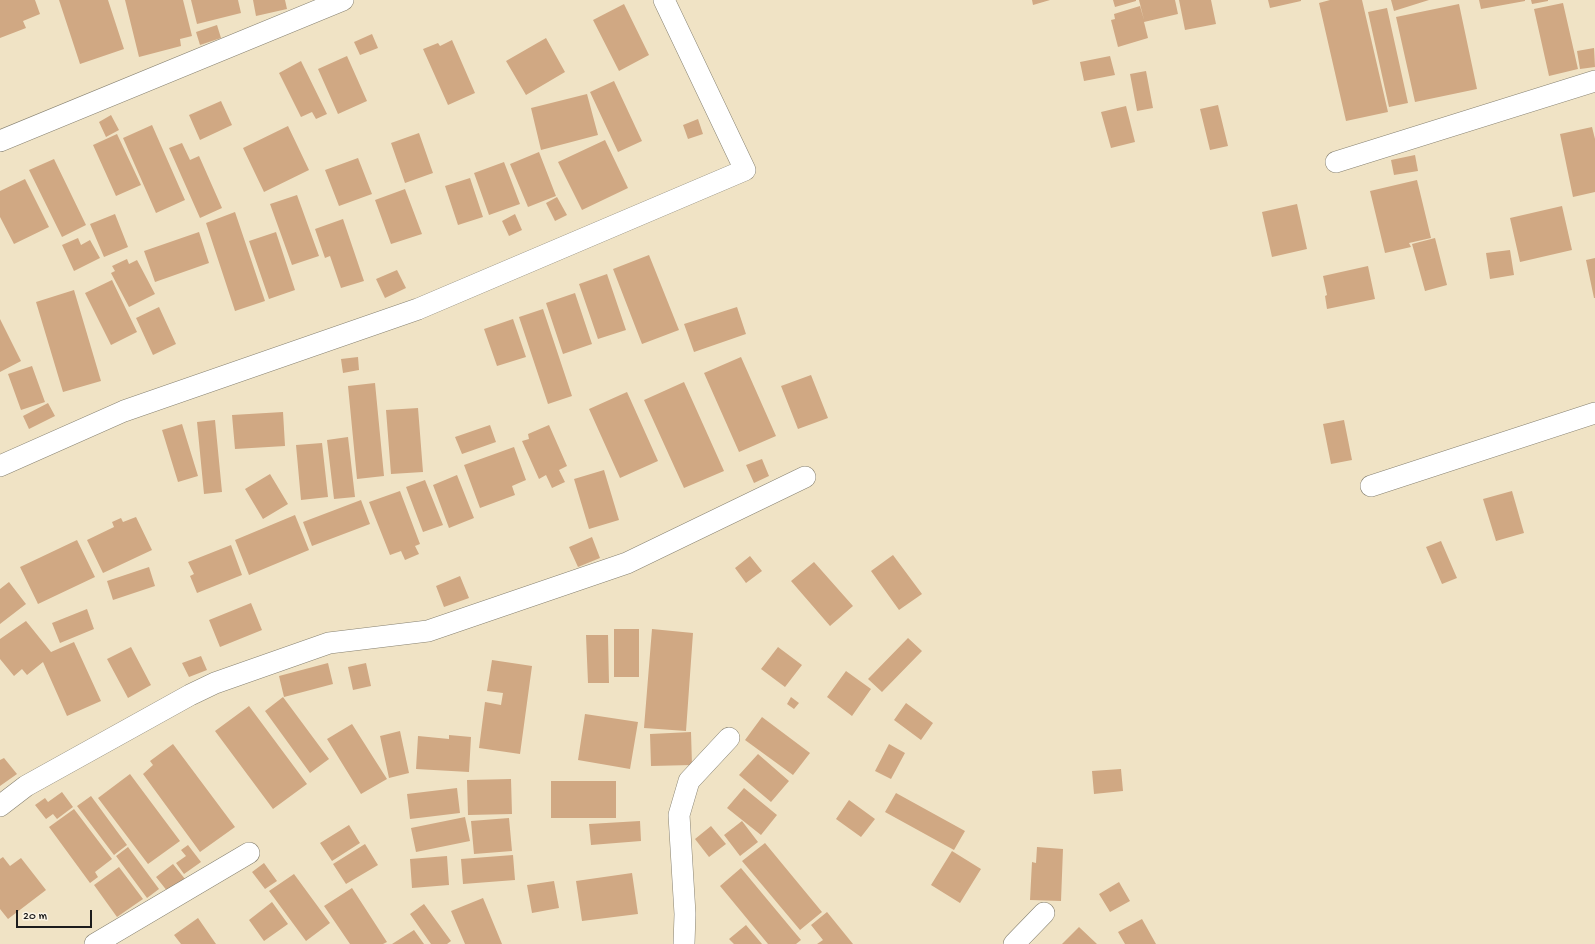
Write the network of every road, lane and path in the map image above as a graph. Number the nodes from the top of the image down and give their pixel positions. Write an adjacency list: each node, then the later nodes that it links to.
1 (343, 0): 4 (street)
2 (664, 0): 7 (street)
3 (1595, 81): 5 (street)
4 (0, 141)
5 (1336, 162)
6 (1595, 413): 9 (street)
7 (0, 466)
8 (805, 477): 11 (street)
9 (1371, 486)
10 (729, 738): 15 (street)
11 (0, 806)
12 (249, 853): 14 (street)
13 (1044, 913): 16 (street)
14 (95, 944)
15 (684, 944)
16 (1014, 944)

